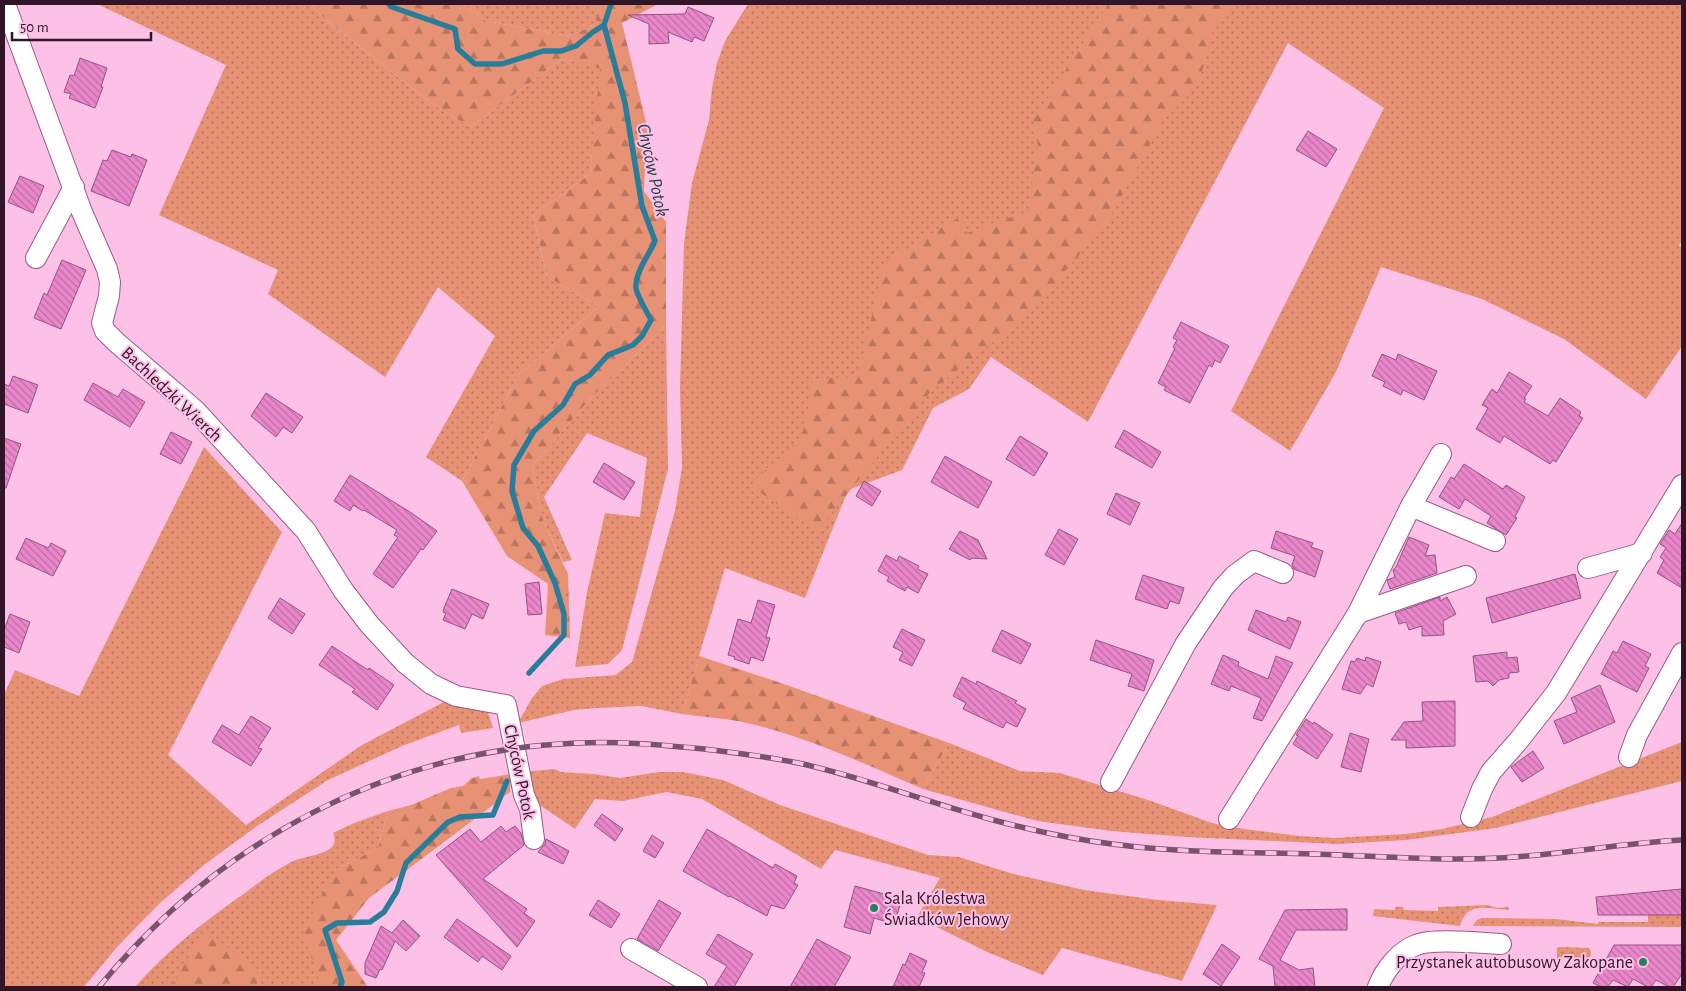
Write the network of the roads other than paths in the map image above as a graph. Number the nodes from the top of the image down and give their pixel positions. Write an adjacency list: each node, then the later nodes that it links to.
1 (5, 4): 2 (street, Bachledzki Wierch)
2 (74, 187): 3 (street); 14 (street, Bachledzki Wierch)
3 (36, 258)
4 (1440, 454): 6 (street)
5 (1682, 485): 8 (street)
6 (1410, 506): 7 (street); 12 (street)
7 (1495, 541)
8 (1642, 553): 9 (street); 17 (street)
9 (1588, 568)
10 (1283, 573): 16 (street)
11 (1466, 576): 12 (street)
12 (1358, 613): 18 (street)
13 (1682, 653): 15 (street)
14 (506, 705): 19 (street, Chyców Potok)
15 (1629, 757)
16 (1111, 782)
17 (1471, 817)
18 (1229, 819)
19 (534, 839)
20 (1501, 944): 23 (street)
21 (632, 949): 22 (street)
22 (698, 987)
23 (1378, 987)

